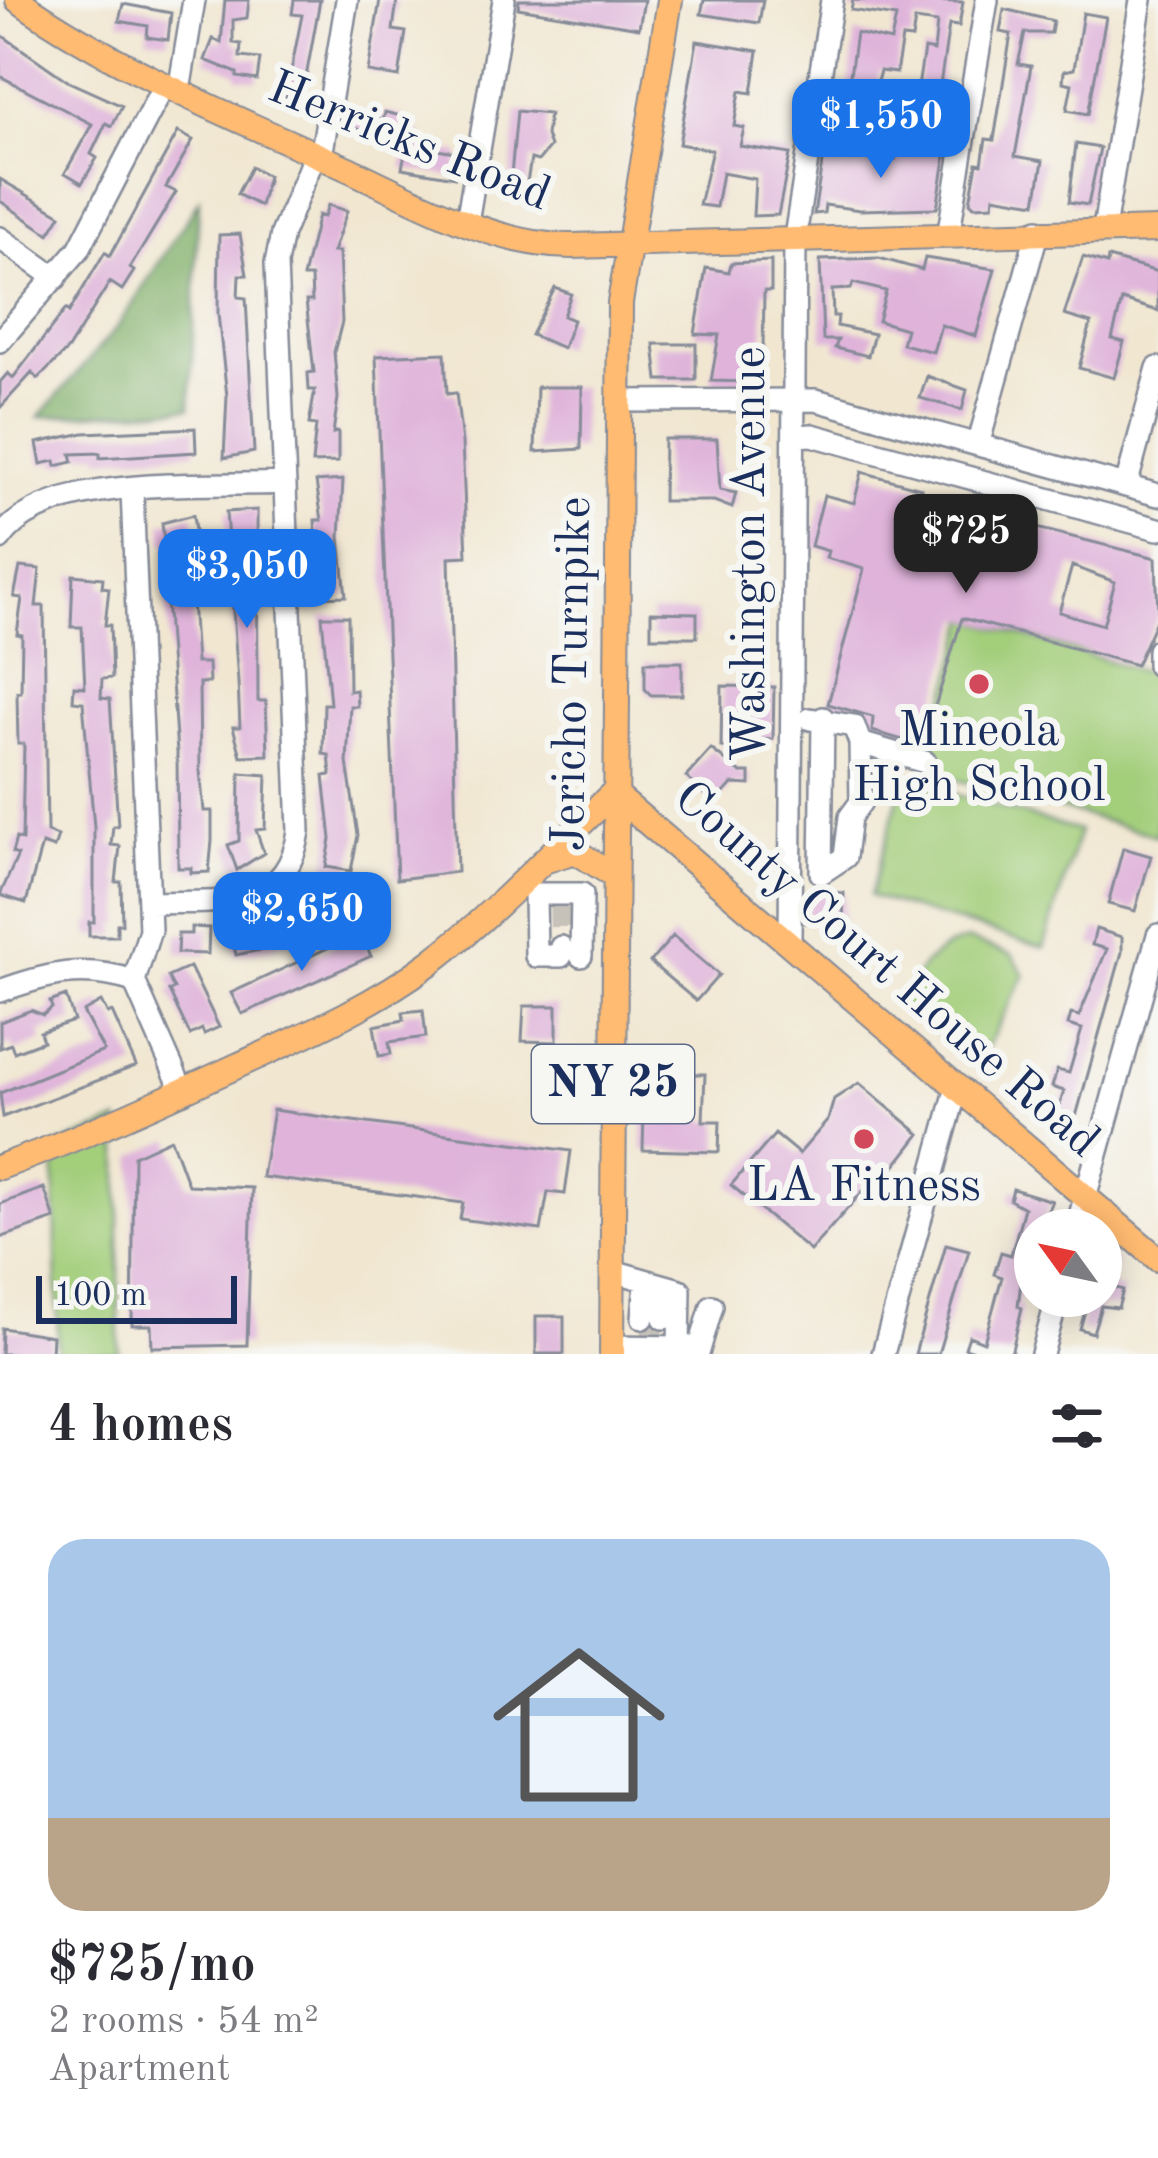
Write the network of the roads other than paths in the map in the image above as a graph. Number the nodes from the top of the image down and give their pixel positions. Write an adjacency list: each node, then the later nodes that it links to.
1 (194, 0): 10 (street)
2 (347, 0): 11 (street)
3 (504, 0): 12 (street)
4 (670, 0): 19 (main road, Jericho Turnpike / NY 25)
5 (832, 0): 17 (street, Washington Avenue)
6 (987, 0): 16 (street)
7 (1141, 0): 8 (street); 14 (street)
8 (1158, 3)
9 (32, 4): 10 (main road, Herricks Road)
10 (172, 88): 11 (main road, Herricks Road); 20 (street)
11 (318, 155): 12 (main road, Herricks Road); 27 (street)
12 (467, 222): 19 (main road, Herricks Road)
13 (1038, 230): 14 (main road, Herricks Road); 16 (main road, Herricks Road); 26 (street)
14 (1104, 230): 15 (main road, Herricks Road)
15 (1158, 230)
16 (949, 231): 17 (main road, Herricks Road)
17 (795, 237): 19 (main road, Herricks Road); 23 (street, Washington Avenue)
18 (0, 238): 20 (street)
19 (628, 243): 24 (main road, Jericho Turnpike / NY 25)
20 (56, 278): 21 (street)
21 (0, 341)
22 (1158, 368): 28 (street)
23 (795, 400): 24 (street); 25 (street, Washington Avenue); 26 (street)
24 (619, 401): 39 (main road, Jericho Turnpike / NY 25)
25 (795, 436): 31 (street); 36 (street, Washington Avenue)
26 (978, 446): 28 (street)
27 (285, 483): 29 (street); 43 (street)
28 (1126, 486): 30 (street)
29 (132, 491): 32 (street); 43 (street)
30 (1158, 495)
31 (1158, 529)
32 (0, 536)
33 (1158, 650): 34 (street)
34 (1158, 665)
35 (823, 718): 36 (street); 37 (street); 37 (street)
36 (792, 721): 45 (street, Washington Avenue)
37 (860, 742): 38 (street)
38 (925, 762)
39 (613, 793): 40 (main road); 41 (main road, Jericho Turnpike / NY 25); 45 (main road, County Court House Road)
40 (521, 880): 41 (main road); 49 (main road)
41 (613, 886): 42 (street); 54 (main road, Jericho Turnpike / NY 25)
42 (567, 898): 42 (street)
43 (149, 903): 46 (street)
44 (1158, 935): 51 (street)
45 (790, 943): 48 (main road, County Court House Road)
46 (134, 981): 47 (street); 49 (street)
47 (0, 991)
48 (957, 1088): 51 (main road, County Court House Road); 60 (street)
49 (183, 1092): 50 (main road)
50 (0, 1167)
51 (1085, 1196): 52 (street); 53 (main road, County Court House Road)
52 (1082, 1209)
53 (1158, 1259)
54 (613, 1271): 55 (street); 59 (main road, Jericho Turnpike / NY 25)
55 (655, 1285): 58 (street); 58 (street)
56 (712, 1306): 58 (street)
57 (1052, 1317): 61 (street)
58 (662, 1339): 59 (street)
59 (612, 1350)
60 (884, 1354)
61 (1042, 1354)

